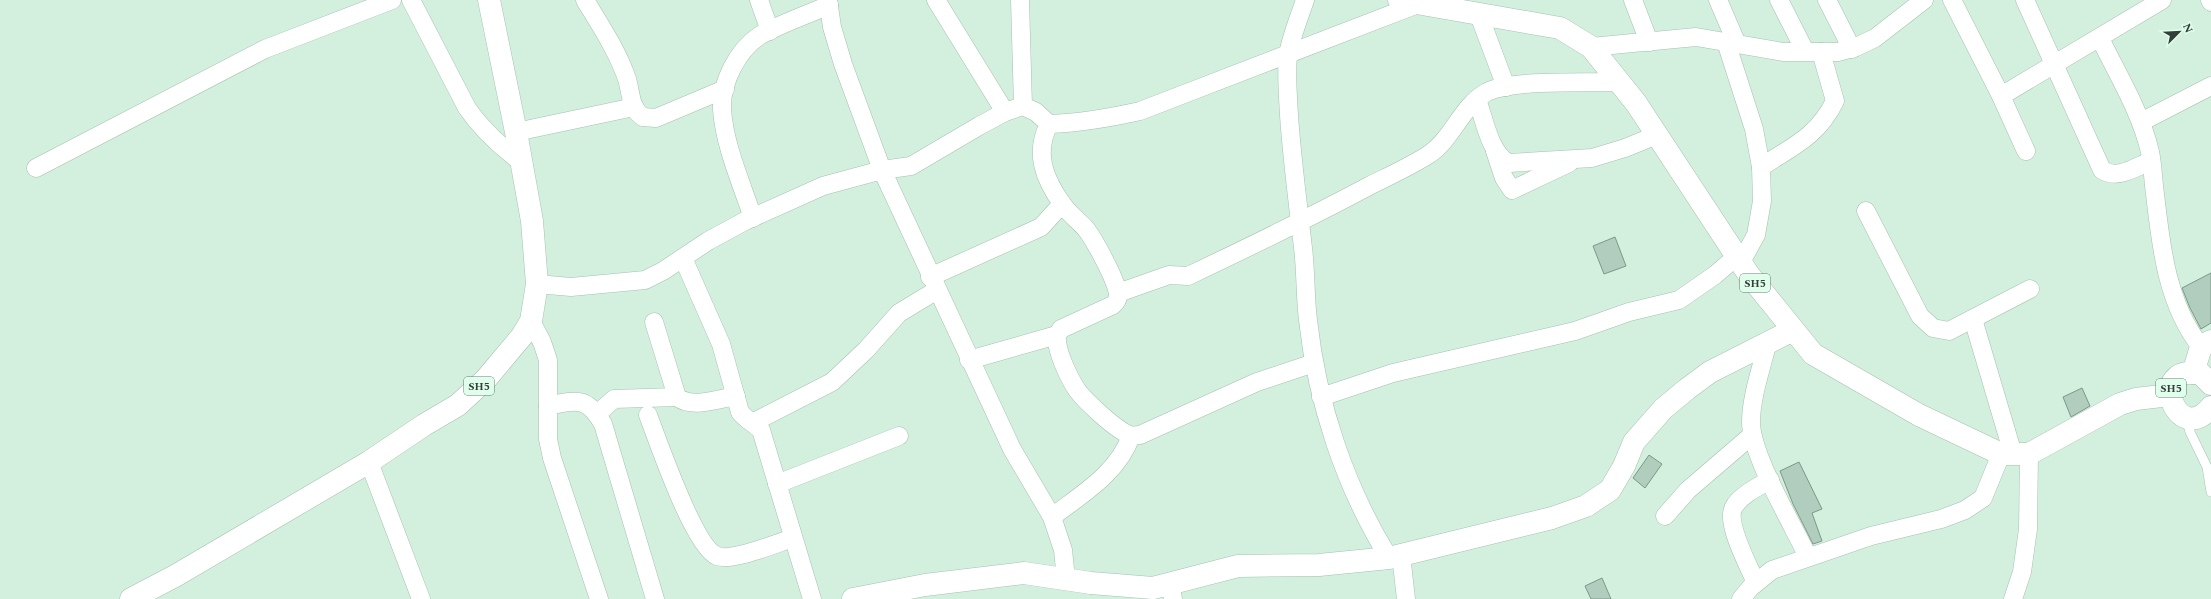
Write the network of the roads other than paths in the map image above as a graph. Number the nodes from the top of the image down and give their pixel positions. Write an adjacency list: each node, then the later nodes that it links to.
1 (392, 0): 48 (street)
2 (411, 0): 46 (street)
3 (489, 0): 40 (main road, SH5)
4 (585, 0): 36 (street)
5 (759, 0): 20 (street)
6 (936, 0): 37 (street)
7 (1020, 0): 35 (street)
8 (1305, 0): 27 (street)
9 (1632, 0): 22 (street)
10 (1718, 0): 23 (street)
11 (1779, 0): 26 (street)
12 (1827, 0): 25 (street)
13 (1952, 0): 33 (street)
14 (2024, 0): 28 (street)
15 (2162, 0): 21 (street)
16 (1408, 2): 19 (main road, SH5); 27 (street)
17 (829, 3): 20 (street); 49 (street)
18 (1912, 3): 25 (street)
19 (1479, 15): 24 (main road, SH5); 31 (street)
20 (770, 32): 32 (street)
21 (2100, 38): 28 (street); 38 (street)
22 (1649, 42): 23 (street); 24 (street)
23 (1732, 43): 26 (street); 47 (street)
24 (1591, 47): 29 (main road, SH5)
25 (1852, 49): 26 (street)
26 (1813, 52): 47 (street)
27 (1288, 55): 39 (street); 53 (street)
28 (2053, 65): 33 (street); 45 (street)
29 (1619, 82): 31 (street); 41 (main road, SH5)
30 (2211, 86): 38 (street)
31 (1506, 87): 34 (street)
32 (725, 89): 36 (street); 52 (street)
33 (2001, 96): 43 (street)
34 (1477, 100): 42 (street); 53 (street)
35 (1023, 106): 37 (street); 39 (street)
36 (634, 108): 40 (street)
37 (1005, 112): 49 (street)
38 (2140, 122): 45 (street)
39 (1049, 124): 50 (street)
40 (516, 132): 46 (main road, SH5)
41 (1657, 135): 44 (street); 55 (main road, SH5)
42 (1495, 151): 44 (street); 44 (street)
43 (2026, 151)
44 (1577, 159)
45 (2151, 161): 66 (street)
46 (522, 162): 56 (main road, SH5)
47 (1761, 167): 55 (street)
48 (36, 168)
49 (882, 170): 52 (street); 57 (street)
50 (1062, 204): 57 (street); 59 (street)
51 (1866, 210): 60 (street)
52 (753, 218): 54 (street)
53 (1300, 223): 59 (street); 68 (street)
54 (683, 258): 56 (street); 71 (street)
55 (1739, 259): 63 (main road, SH5); 73 (street)
56 (537, 284): 61 (main road, SH5)
57 (934, 284): 67 (street); 78 (street)
58 (2030, 289): 60 (street)
59 (1118, 293): 64 (street)
60 (1973, 319): 82 (street)
61 (531, 321): 74 (street); 83 (main road, SH5)
62 (654, 322): 72 (street)
63 (1794, 330): 65 (main road); 82 (main road, SH5)
64 (1057, 335): 67 (street); 81 (street)
65 (1768, 341): 79 (street); 90 (main road)
66 (2206, 344): 69 (main road)
67 (969, 360): 88 (street)
68 (1314, 363): 73 (street); 81 (street)
69 (2202, 378): 70 (main road, SH5)
70 (2170, 395): 75 (main road, SH5); 82 (main road, SH5)
71 (736, 396): 72 (street); 78 (street)
72 (677, 397): 76 (street)
73 (1321, 397): 90 (street)
74 (548, 406): 76 (street); 99 (street)
75 (2204, 413): 86 (lane)
76 (597, 414): 100 (street)
77 (648, 415): 89 (street)
78 (754, 422): 85 (street)
79 (1752, 435): 84 (street); 87 (street)
80 (899, 436): 85 (street)
81 (1131, 436): 88 (street)
82 (2014, 454): 91 (street); 105 (street)
83 (369, 462): 97 (main road, SH5); 98 (street)
84 (1770, 480): 91 (street); 93 (street)
85 (777, 484): 89 (street)
86 (2211, 492)
87 (1665, 516)
88 (1052, 517): 92 (street)
89 (793, 538): 101 (street)
90 (1395, 557): 94 (main road); 103 (street)
91 (1808, 557): 93 (street)
92 (1066, 580): 95 (main road); 96 (main road)
93 (1756, 583): 104 (street)
94 (1171, 591): 95 (main road)
95 (1126, 592)
96 (895, 595): 102 (main road)
97 (131, 599)
98 (420, 599)
99 (599, 599)
100 (655, 599)
101 (812, 599)
102 (853, 599)
103 (1406, 599)
104 (1741, 599)
105 (2013, 599)

